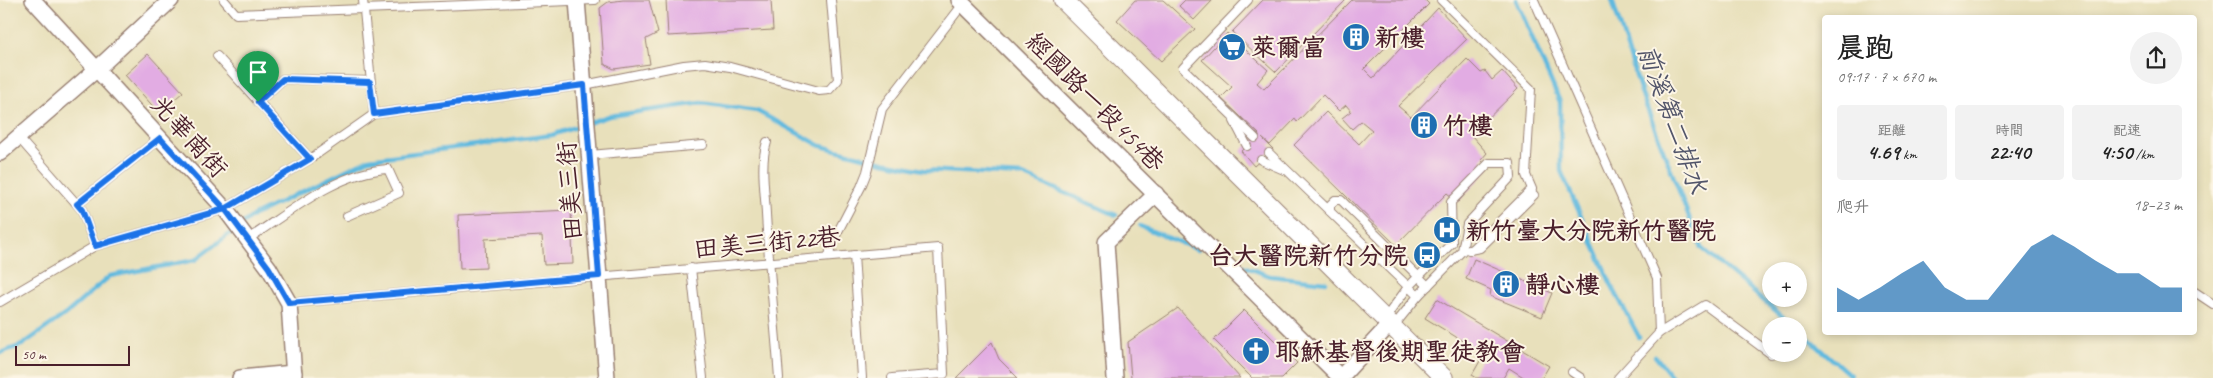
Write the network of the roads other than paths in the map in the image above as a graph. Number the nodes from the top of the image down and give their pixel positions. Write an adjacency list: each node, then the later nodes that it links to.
1 (33, 0): 15 (street, 光華南街)
2 (171, 0): 15 (street)
3 (224, 0): 13 (lane)
4 (363, 0): 13 (lane)
5 (596, 0): 11 (lane)
6 (831, 0): 17 (lane)
7 (1062, 0): 56 (street)
8 (1248, 0): 20 (lane)
9 (1441, 0): 42 (lane)
10 (1534, 0): 57 (lane)
11 (577, 1): 13 (lane); 17 (street, 田美三街)
12 (961, 2): 33 (street, 經國路一段454巷); 44 (lane)
13 (364, 10): 16 (lane)
14 (217, 56): 18 (lane)
15 (97, 69): 21 (street); 22 (street, 光華南街)
16 (370, 82): 18 (lane); 19 (lane)
17 (584, 85): 19 (lane); 29 (street, 田美三街)
18 (258, 102): 30 (lane)
19 (374, 114): 30 (lane)
20 (1231, 115): 23 (lane); 26 (lane)
21 (18, 137): 28 (street); 35 (lane)
22 (160, 138): 35 (lane); 36 (street, 光華南街)
23 (1255, 138)
24 (767, 142): 45 (lane)
25 (704, 145): 29 (lane)
26 (1247, 146)
27 (1269, 152): 32 (lane)
28 (0, 153)
29 (590, 155): 47 (street, 田美三街)
30 (310, 159): 36 (lane)
31 (1261, 160): 32 (lane)
32 (1292, 174): 37 (lane)
33 (1156, 194): 67 (street, 經國路一段454巷); 68 (street, 經國路一段454巷)
34 (1534, 195): 42 (lane)
35 (77, 204): 41 (lane)
36 (225, 209): 39 (street, 光華南街); 41 (lane)
37 (1330, 211): 48 (lane); 50 (lane)
38 (347, 216): 39 (lane)
39 (248, 238): 54 (street, 光華南街)
40 (1452, 243): 42 (lane); 42 (lane); 48 (lane)
41 (95, 246): 53 (lane)
42 (1466, 250): 49 (lane)
43 (854, 255): 44 (lane, 田美三街22巷); 65 (lane); 66 (lane, 田美三街22巷)
44 (829, 257): 45 (lane, 田美三街22巷)
45 (769, 262): 46 (lane, 田美三街22巷); 64 (lane)
46 (691, 268): 47 (lane, 田美三街22巷); 63 (lane)
47 (599, 276): 54 (lane, 田美三街22巷); 62 (street, 田美三街)
48 (1418, 277): 49 (lane); 50 (lane)
49 (1428, 286): 52 (lane)
50 (1408, 287): 52 (lane); 56 (lane)
51 (2197, 293): 55 (lane)
52 (1418, 296): 56 (lane)
53 (0, 302)
54 (289, 303): 60 (street, 光華南街)
55 (2213, 304)
56 (1390, 324): 68 (street); 69 (street)
57 (1659, 333): 58 (lane); 71 (lane)
58 (1762, 347)
59 (1572, 372): 70 (lane)
60 (294, 376): 61 (street)
61 (240, 378)
62 (607, 378)
63 (702, 378)
64 (779, 378)
65 (862, 378)
66 (892, 378)
67 (1115, 378)
68 (1340, 378)
69 (1444, 378)
70 (1581, 378)
71 (1618, 378)

